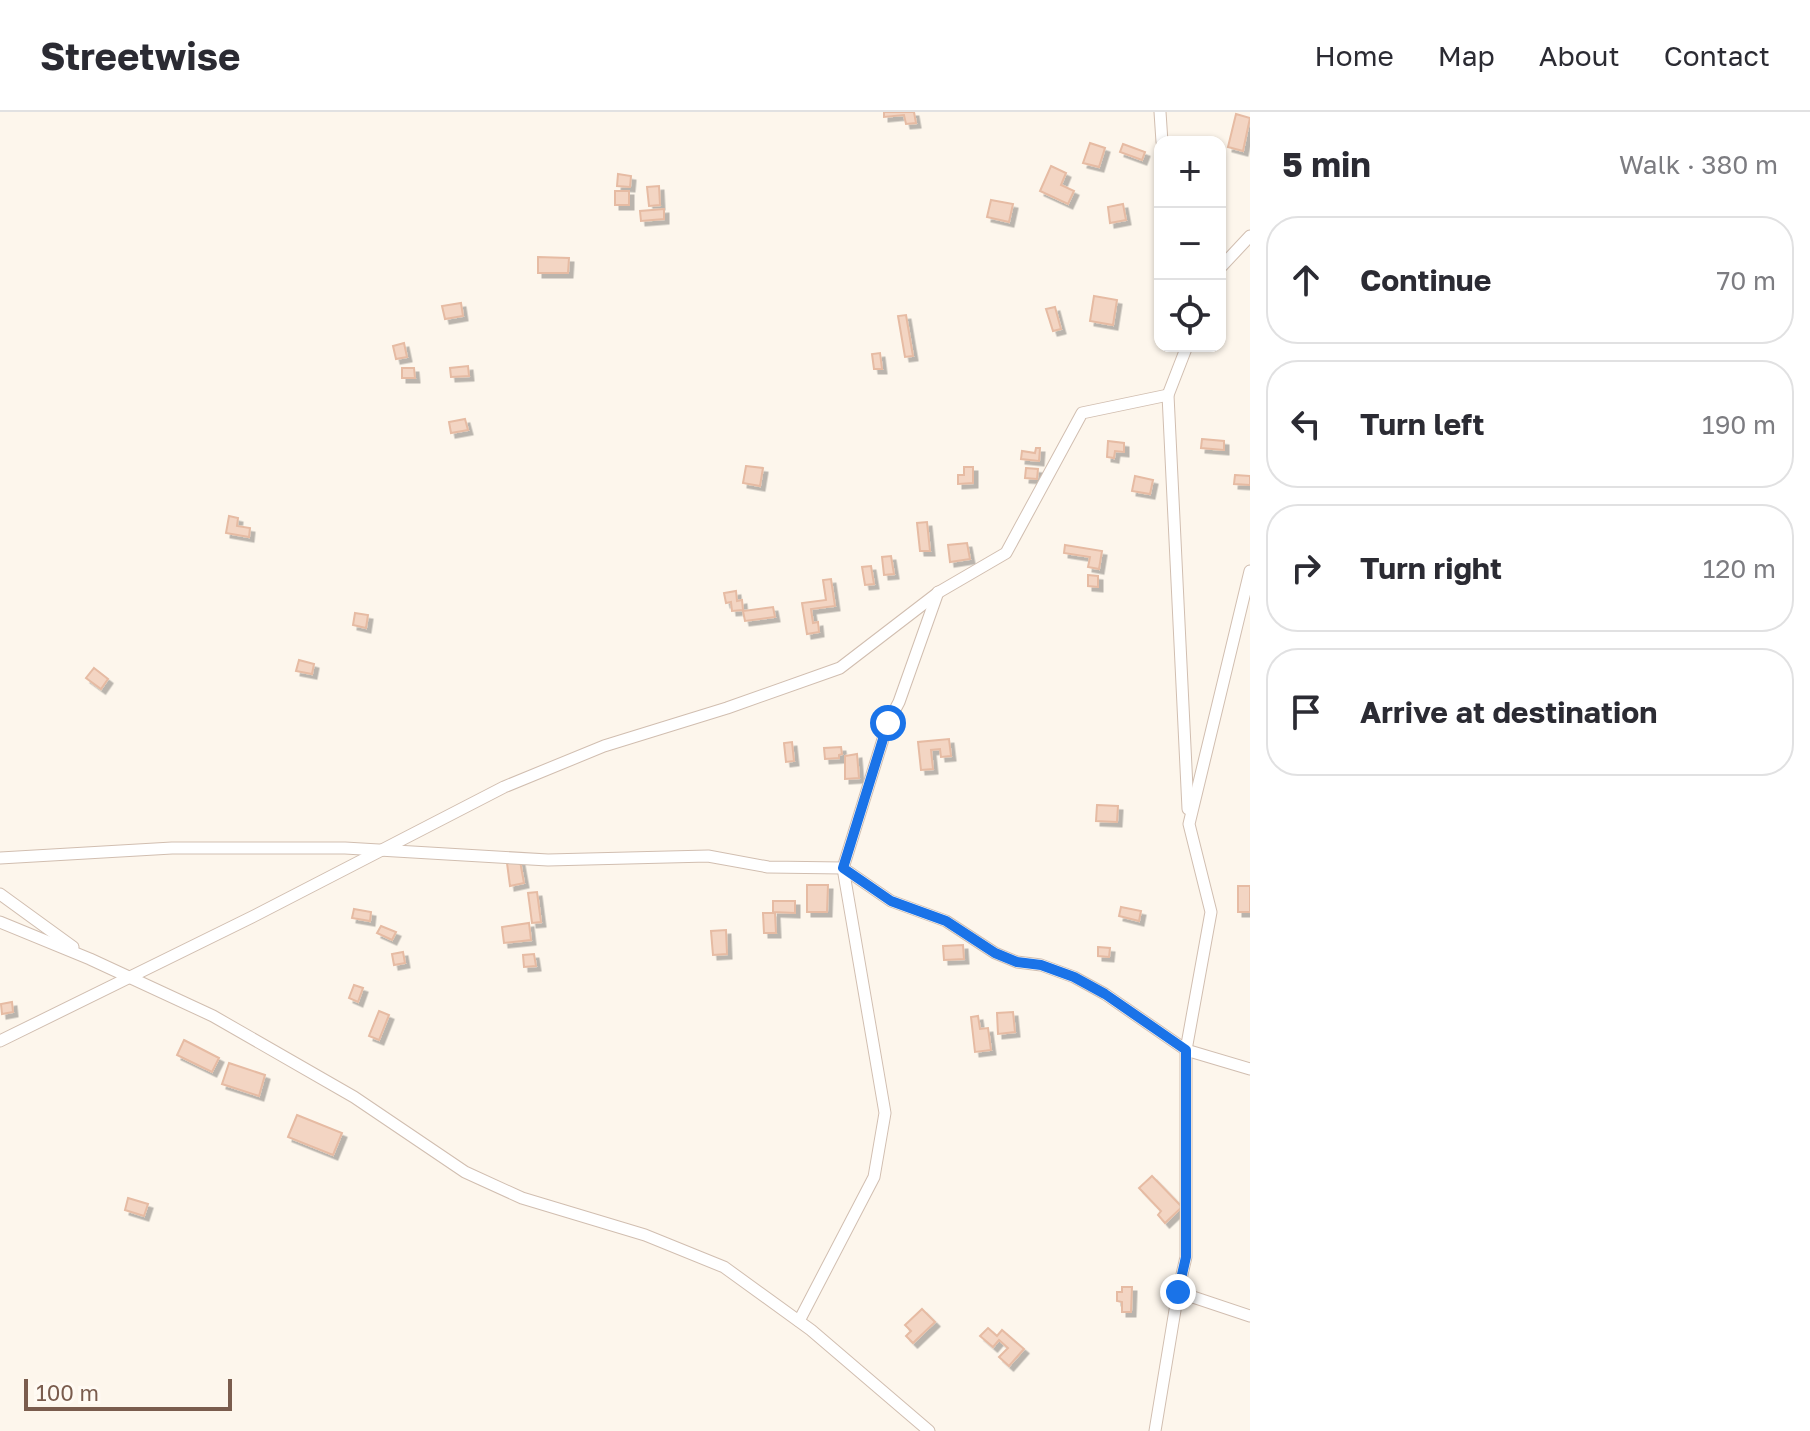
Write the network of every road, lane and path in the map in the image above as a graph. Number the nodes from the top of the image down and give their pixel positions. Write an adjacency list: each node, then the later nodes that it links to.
1 (1160, 112): 2 (street)
2 (1162, 136)
3 (1250, 236): 4 (street)
4 (1226, 262)
5 (1185, 352): 6 (street)
6 (1168, 395): 8 (street); 9 (street)
7 (1250, 571): 9 (street)
8 (939, 592): 10 (street); 12 (street)
9 (1189, 824): 18 (street)
10 (382, 850): 11 (street); 12 (street); 16 (street)
11 (0, 858)
12 (843, 868): 18 (street); 22 (street)
13 (0, 894): 15 (street)
14 (0, 922): 15 (street)
15 (90, 959): 16 (street)
16 (129, 976): 17 (street); 22 (street)
17 (0, 1041)
18 (1186, 1050): 19 (street); 20 (street)
19 (1250, 1069)
20 (1178, 1292): 21 (street); 24 (street)
21 (1250, 1316)
22 (799, 1321): 23 (street)
23 (929, 1431)
24 (1155, 1431)

